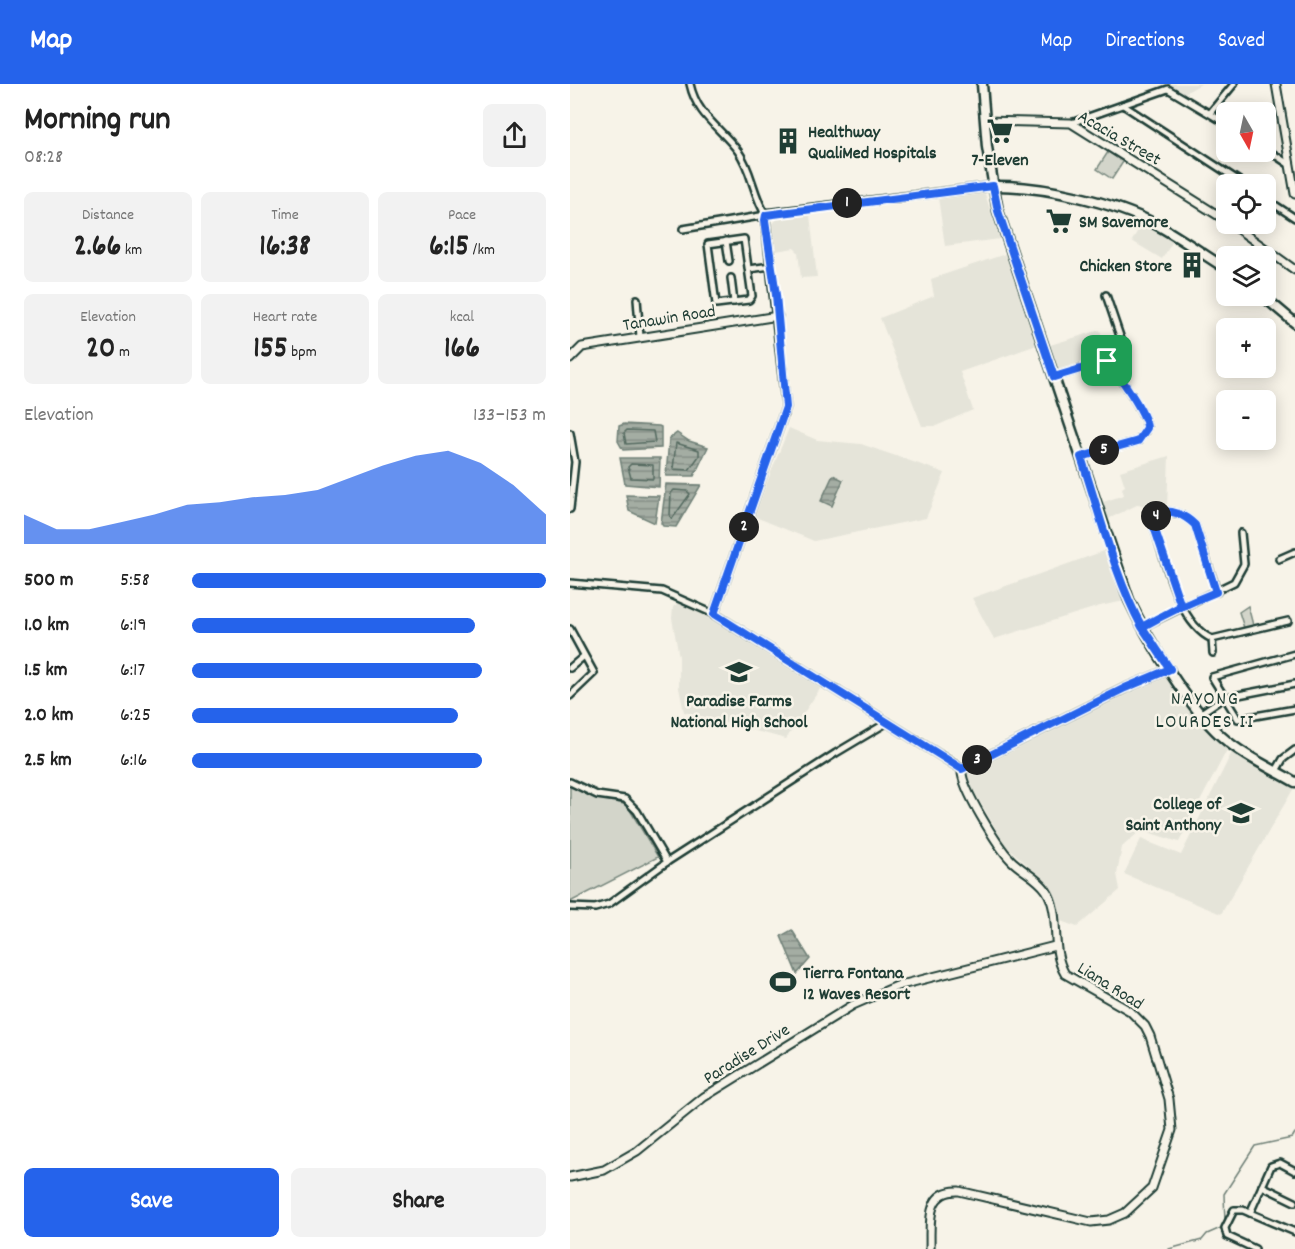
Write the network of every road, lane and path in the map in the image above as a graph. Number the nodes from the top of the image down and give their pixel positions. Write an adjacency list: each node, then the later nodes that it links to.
1 (690, 84): 17 (street)
2 (982, 84): 8 (main road)
3 (1234, 84): 6 (street)
4 (1276, 84): 11 (street)
5 (1123, 105): 6 (street); 9 (street); 12 (street)
6 (1210, 113): 7 (street)
7 (1216, 117)
8 (985, 121): 9 (street, Acacia Street); 13 (main road)
9 (1071, 123): 16 (street, Acacia Street)
10 (1276, 156): 11 (street)
11 (1290, 165): 14 (street)
12 (1229, 174)
13 (993, 186): 17 (street); 23 (main road); 37 (main road)
14 (1295, 194)
15 (1276, 206): 18 (street)
16 (1216, 214)
17 (766, 215): 19 (street); 24 (street)
18 (1295, 218)
19 (683, 229)
20 (1245, 234): 26 (street)
21 (726, 241): 22 (street); 25 (street); 30 (street)
22 (729, 261)
23 (1216, 262)
24 (771, 266): 25 (street); 32 (street)
25 (749, 269): 30 (street)
26 (1295, 270)
27 (731, 278): 30 (street)
28 (1106, 295): 36 (street)
29 (637, 299): 34 (street)
30 (734, 302)
31 (1275, 306): 33 (main road)
32 (778, 316): 34 (street, Tanawin Road); 47 (street)
33 (1295, 323)
34 (640, 337): 35 (street, Tanawin Road)
35 (570, 359)
36 (1107, 361): 37 (street); 39 (street)
37 (1054, 377): 39 (main road)
38 (570, 433): 40 (street)
39 (1081, 457): 49 (main road)
40 (570, 507)
41 (1241, 533): 45 (street)
42 (1295, 552): 43 (street)
43 (1279, 559)
44 (570, 583): 47 (street)
45 (1216, 592): 46 (street); 46 (street)
46 (1181, 606): 49 (street); 52 (street)
47 (714, 614): 64 (street)
48 (1288, 621): 52 (street)
49 (1142, 627): 58 (main road)
50 (570, 629): 51 (street)
51 (576, 637): 53 (street); 56 (street)
52 (1212, 639): 54 (street)
53 (570, 642)
54 (1213, 653)
55 (1295, 654): 61 (street)
56 (584, 656): 57 (street); 60 (street)
57 (570, 668)
58 (1170, 669): 63 (main road); 66 (street)
59 (1295, 684): 61 (street)
60 (570, 696)
61 (1223, 698): 62 (street); 63 (street)
62 (1295, 709)
63 (1201, 713): 67 (main road)
64 (888, 722): 66 (street); 70 (street)
65 (1295, 750): 67 (street)
66 (962, 769): 72 (street, Liana Road)
67 (1276, 771): 69 (main road)
68 (570, 782): 70 (street)
69 (1295, 782)
70 (667, 862): 71 (street)
71 (570, 907)
72 (1055, 946): 74 (street, Paradise Drive); 79 (street, Liana Road)
73 (1295, 1171): 75 (street)
74 (570, 1177)
75 (1262, 1186): 76 (street); 77 (street)
76 (1295, 1202)
77 (1250, 1213): 78 (street); 80 (street)
78 (1295, 1232)
79 (930, 1249)
80 (1255, 1249)

